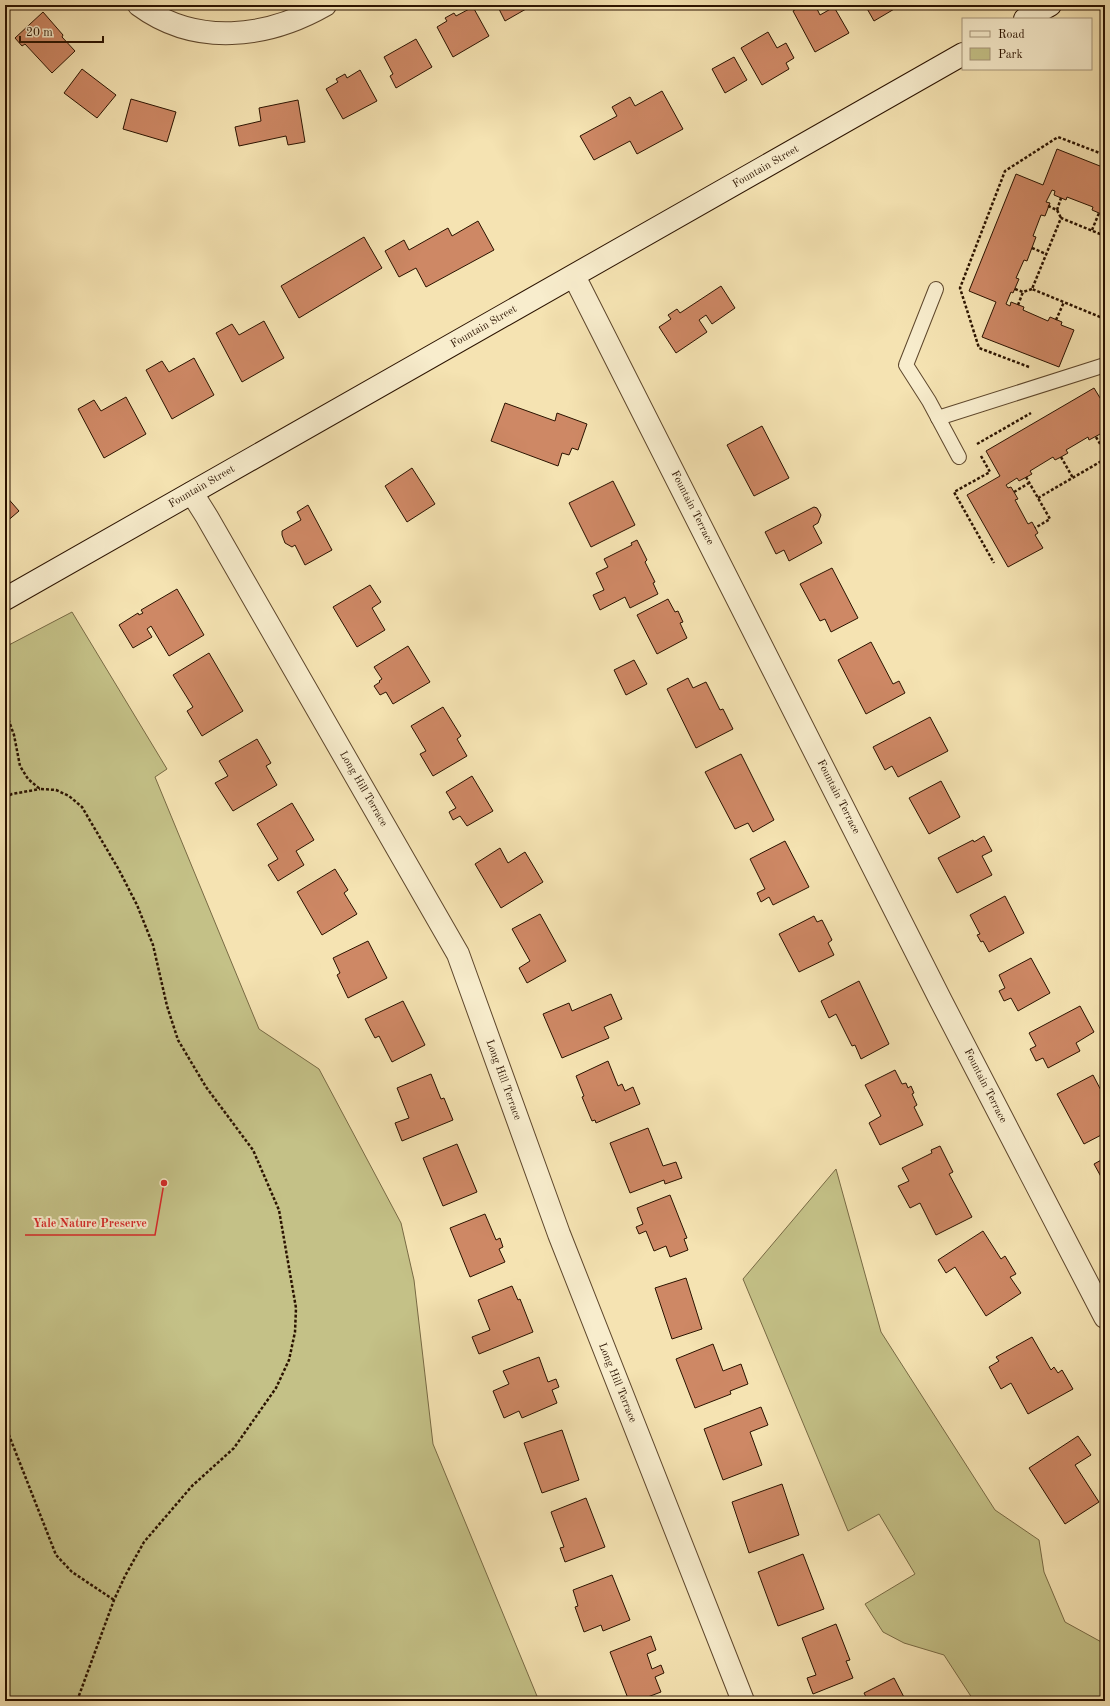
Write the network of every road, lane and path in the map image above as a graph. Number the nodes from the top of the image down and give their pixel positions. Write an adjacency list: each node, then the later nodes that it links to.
1 (139, 5): 2 (street)
2 (325, 5)
3 (1050, 5): 4 (street)
4 (1027, 18)
5 (962, 55): 16 (street, Fountain Street)
6 (1105, 155): 26 (path)
7 (1061, 198): 9 (path)
8 (1048, 206): 9 (path)
9 (1057, 210): 11 (path)
10 (1099, 213): 12 (path)
11 (1061, 218): 12 (path); 15 (path)
12 (1092, 230): 13 (path)
13 (1105, 236)
14 (1032, 248): 15 (path)
15 (1046, 254): 19 (path)
16 (574, 276): 40 (street, Fountain Street); 48 (street, Fountain Terrace)
17 (936, 289): 28 (lane)
18 (1015, 289): 20 (path)
19 (1032, 289): 20 (path); 21 (path)
20 (1023, 292): 22 (path)
21 (1064, 302): 23 (path); 24 (path)
22 (1018, 305)
23 (1105, 319)
24 (1056, 320)
25 (1105, 365): 28 (lane)
26 (1034, 368)
27 (1036, 410): 30 (path)
28 (938, 418): 33 (lane)
29 (1096, 437): 32 (path)
30 (974, 446)
31 (978, 452): 43 (path)
32 (1105, 452)
33 (959, 457)
34 (1061, 457): 37 (path)
35 (1105, 459): 37 (path)
36 (1026, 477): 38 (path)
37 (1074, 478): 41 (path)
38 (1029, 483): 39 (path); 41 (path)
39 (1014, 492)
40 (192, 494): 44 (street, Fountain Street); 52 (street, Long Hill Terrace)
41 (1038, 498): 42 (path)
42 (1035, 528)
43 (994, 563)
44 (5, 599)
45 (5, 710): 46 (path)
46 (40, 789): 47 (path); 50 (path)
47 (5, 797)
48 (1105, 1317)
49 (5, 1425): 50 (path)
50 (114, 1600): 51 (path)
51 (77, 1701)
52 (743, 1701)

